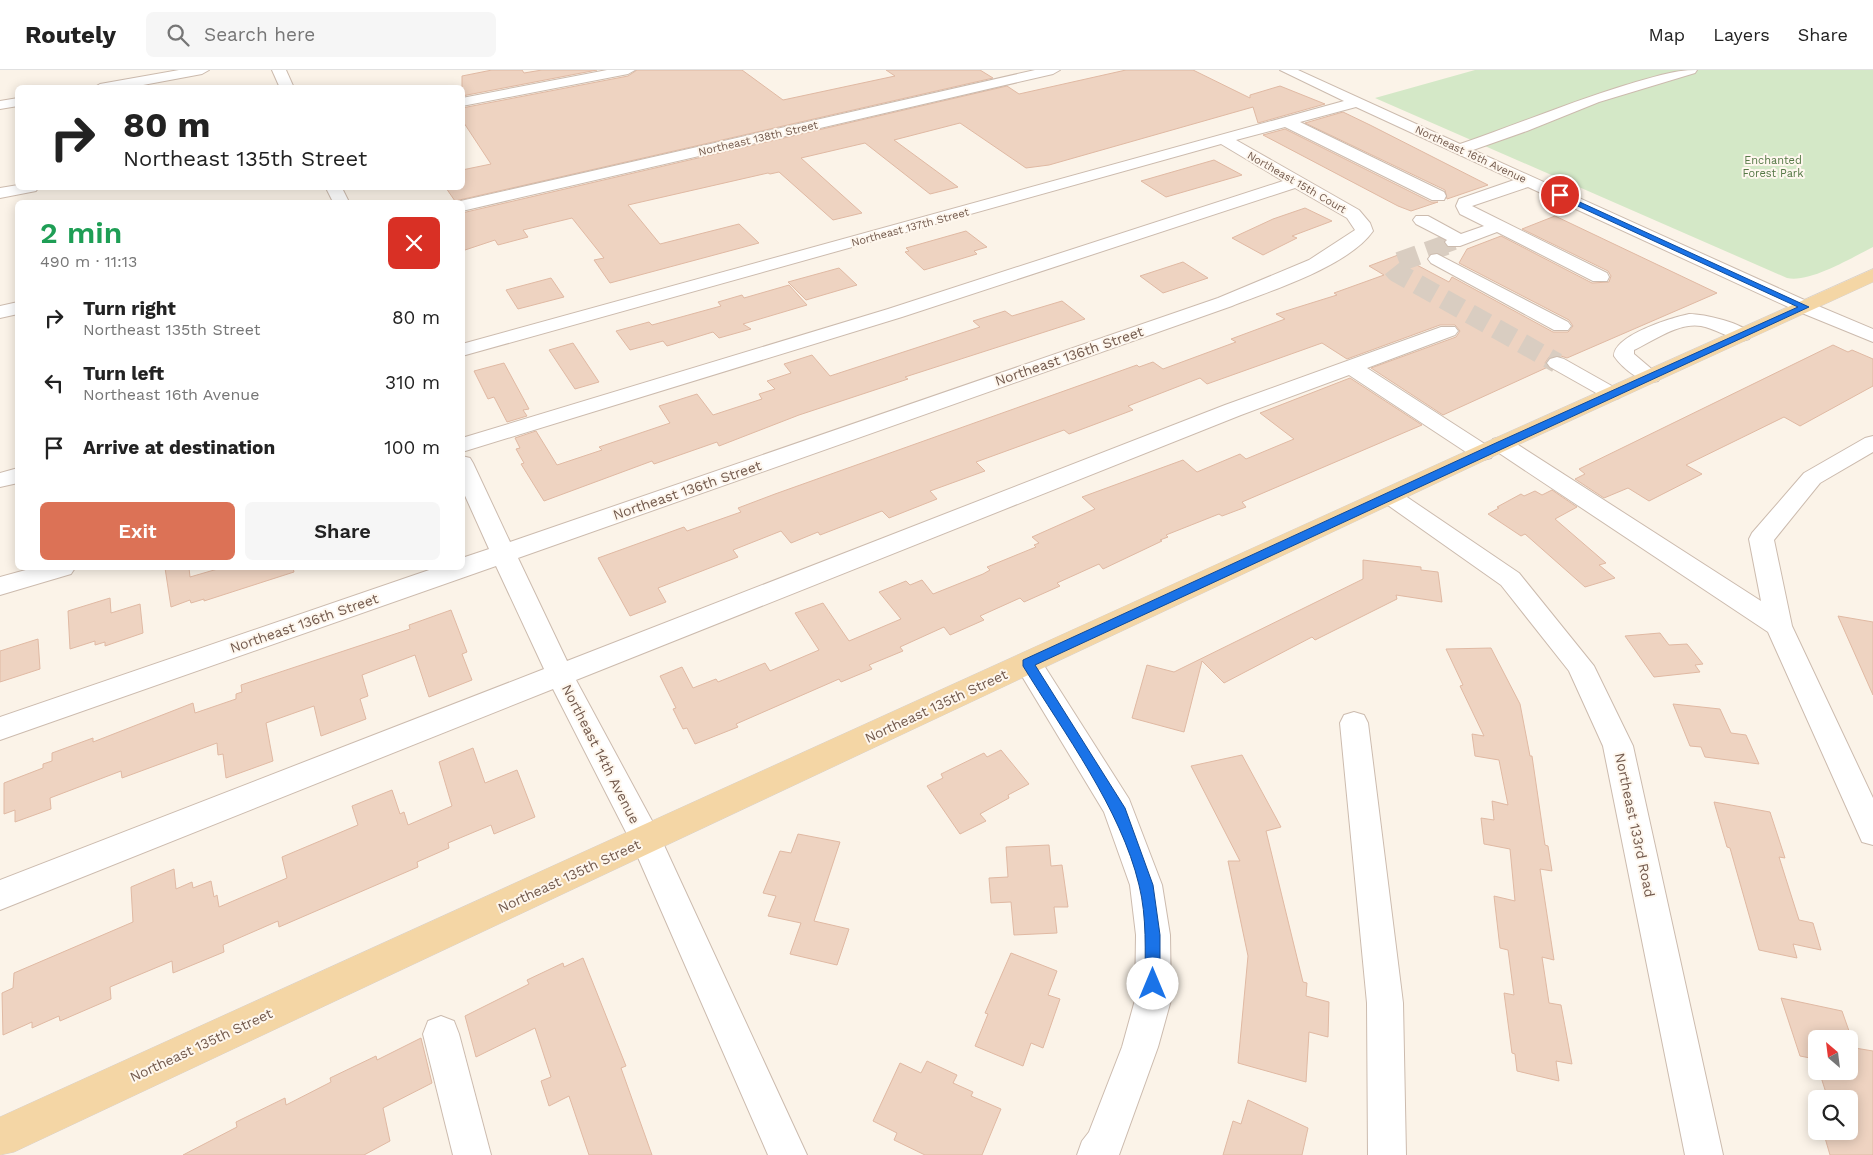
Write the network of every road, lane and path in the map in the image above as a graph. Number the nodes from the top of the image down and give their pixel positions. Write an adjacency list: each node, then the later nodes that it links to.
1 (202, 70): 7 (street)
2 (280, 70): 8 (street)
3 (628, 70): 9 (street)
4 (1053, 70): 23 (street, Northeast 138th Street)
5 (1287, 70): 11 (street, Northeast 16th Avenue)
6 (1690, 70): 15 (street)
7 (117, 85)
8 (287, 85)
9 (465, 101)
10 (15, 102): 12 (street)
11 (1357, 102): 13 (street, Northeast 137th Street); 15 (street, Northeast 16th Avenue)
12 (0, 105)
13 (1287, 122): 14 (street, Northeast 137th Street); 21 (street)
14 (1224, 140): 17 (street, Northeast 15th Court); 37 (street, Northeast 137th Street)
15 (1460, 149): 16 (street, Northeast 16th Avenue)
16 (1528, 180): 18 (street); 22 (street, Northeast 16th Avenue)
17 (1296, 182): 26 (street, Northeast 15th Court); 43 (street)
18 (1505, 188): 22 (street); 25 (street)
19 (20, 190): 20 (street)
20 (0, 194)
21 (1438, 196)
22 (1576, 203): 30 (street, Northeast 16th Avenue)
23 (465, 205)
24 (1422, 220): 25 (street)
25 (1499, 226): 29 (street)
26 (1364, 231): 49 (street, Northeast 136th Street)
27 (1437, 259): 33 (street)
28 (1873, 275): 30 (main road, Northeast 135th Street)
29 (1600, 277)
30 (1804, 307): 35 (main road, Northeast 135th Street); 36 (street, Northeast 16th Avenue)
31 (15, 309): 32 (street)
32 (0, 312)
33 (1561, 326)
34 (1448, 331): 39 (street)
35 (1742, 336): 40 (main road, Northeast 135th Street); 40 (street)
36 (1873, 336)
37 (465, 349)
38 (1557, 363): 41 (lane)
39 (1353, 368): 44 (lane); 56 (street)
40 (1651, 377): 41 (main road, Northeast 135th Street)
41 (1612, 394): 44 (main road, Northeast 135th Street)
42 (1873, 443): 54 (street)
43 (465, 444)
44 (1492, 448): 48 (main road, Northeast 135th Street); 54 (street)
45 (465, 469): 49 (street, Northeast 14th Avenue)
46 (15, 476): 47 (street)
47 (0, 480)
48 (1390, 496): 55 (main road, Northeast 135th Street); 68 (street, Northeast 133rd Road)
49 (504, 553): 50 (street, Northeast 136th Street); 56 (street, Northeast 14th Avenue)
50 (465, 567)
51 (55, 570): 53 (street)
52 (455, 570): 58 (street, Northeast 136th Street)
53 (0, 586)
54 (1779, 626): 59 (street)
55 (1028, 663): 60 (main road, Northeast 135th Street); 66 (street)
56 (561, 675): 60 (street, Northeast 14th Avenue); 61 (street)
57 (1354, 723): 67 (street)
58 (0, 729)
59 (1873, 832)
60 (646, 840): 63 (main road, Northeast 135th Street); 65 (street, Northeast 14th Avenue)
61 (0, 895)
62 (441, 1034): 64 (street)
63 (0, 1138)
64 (472, 1155)
65 (788, 1155)
66 (1096, 1155)
67 (1387, 1155)
68 (1704, 1155)

